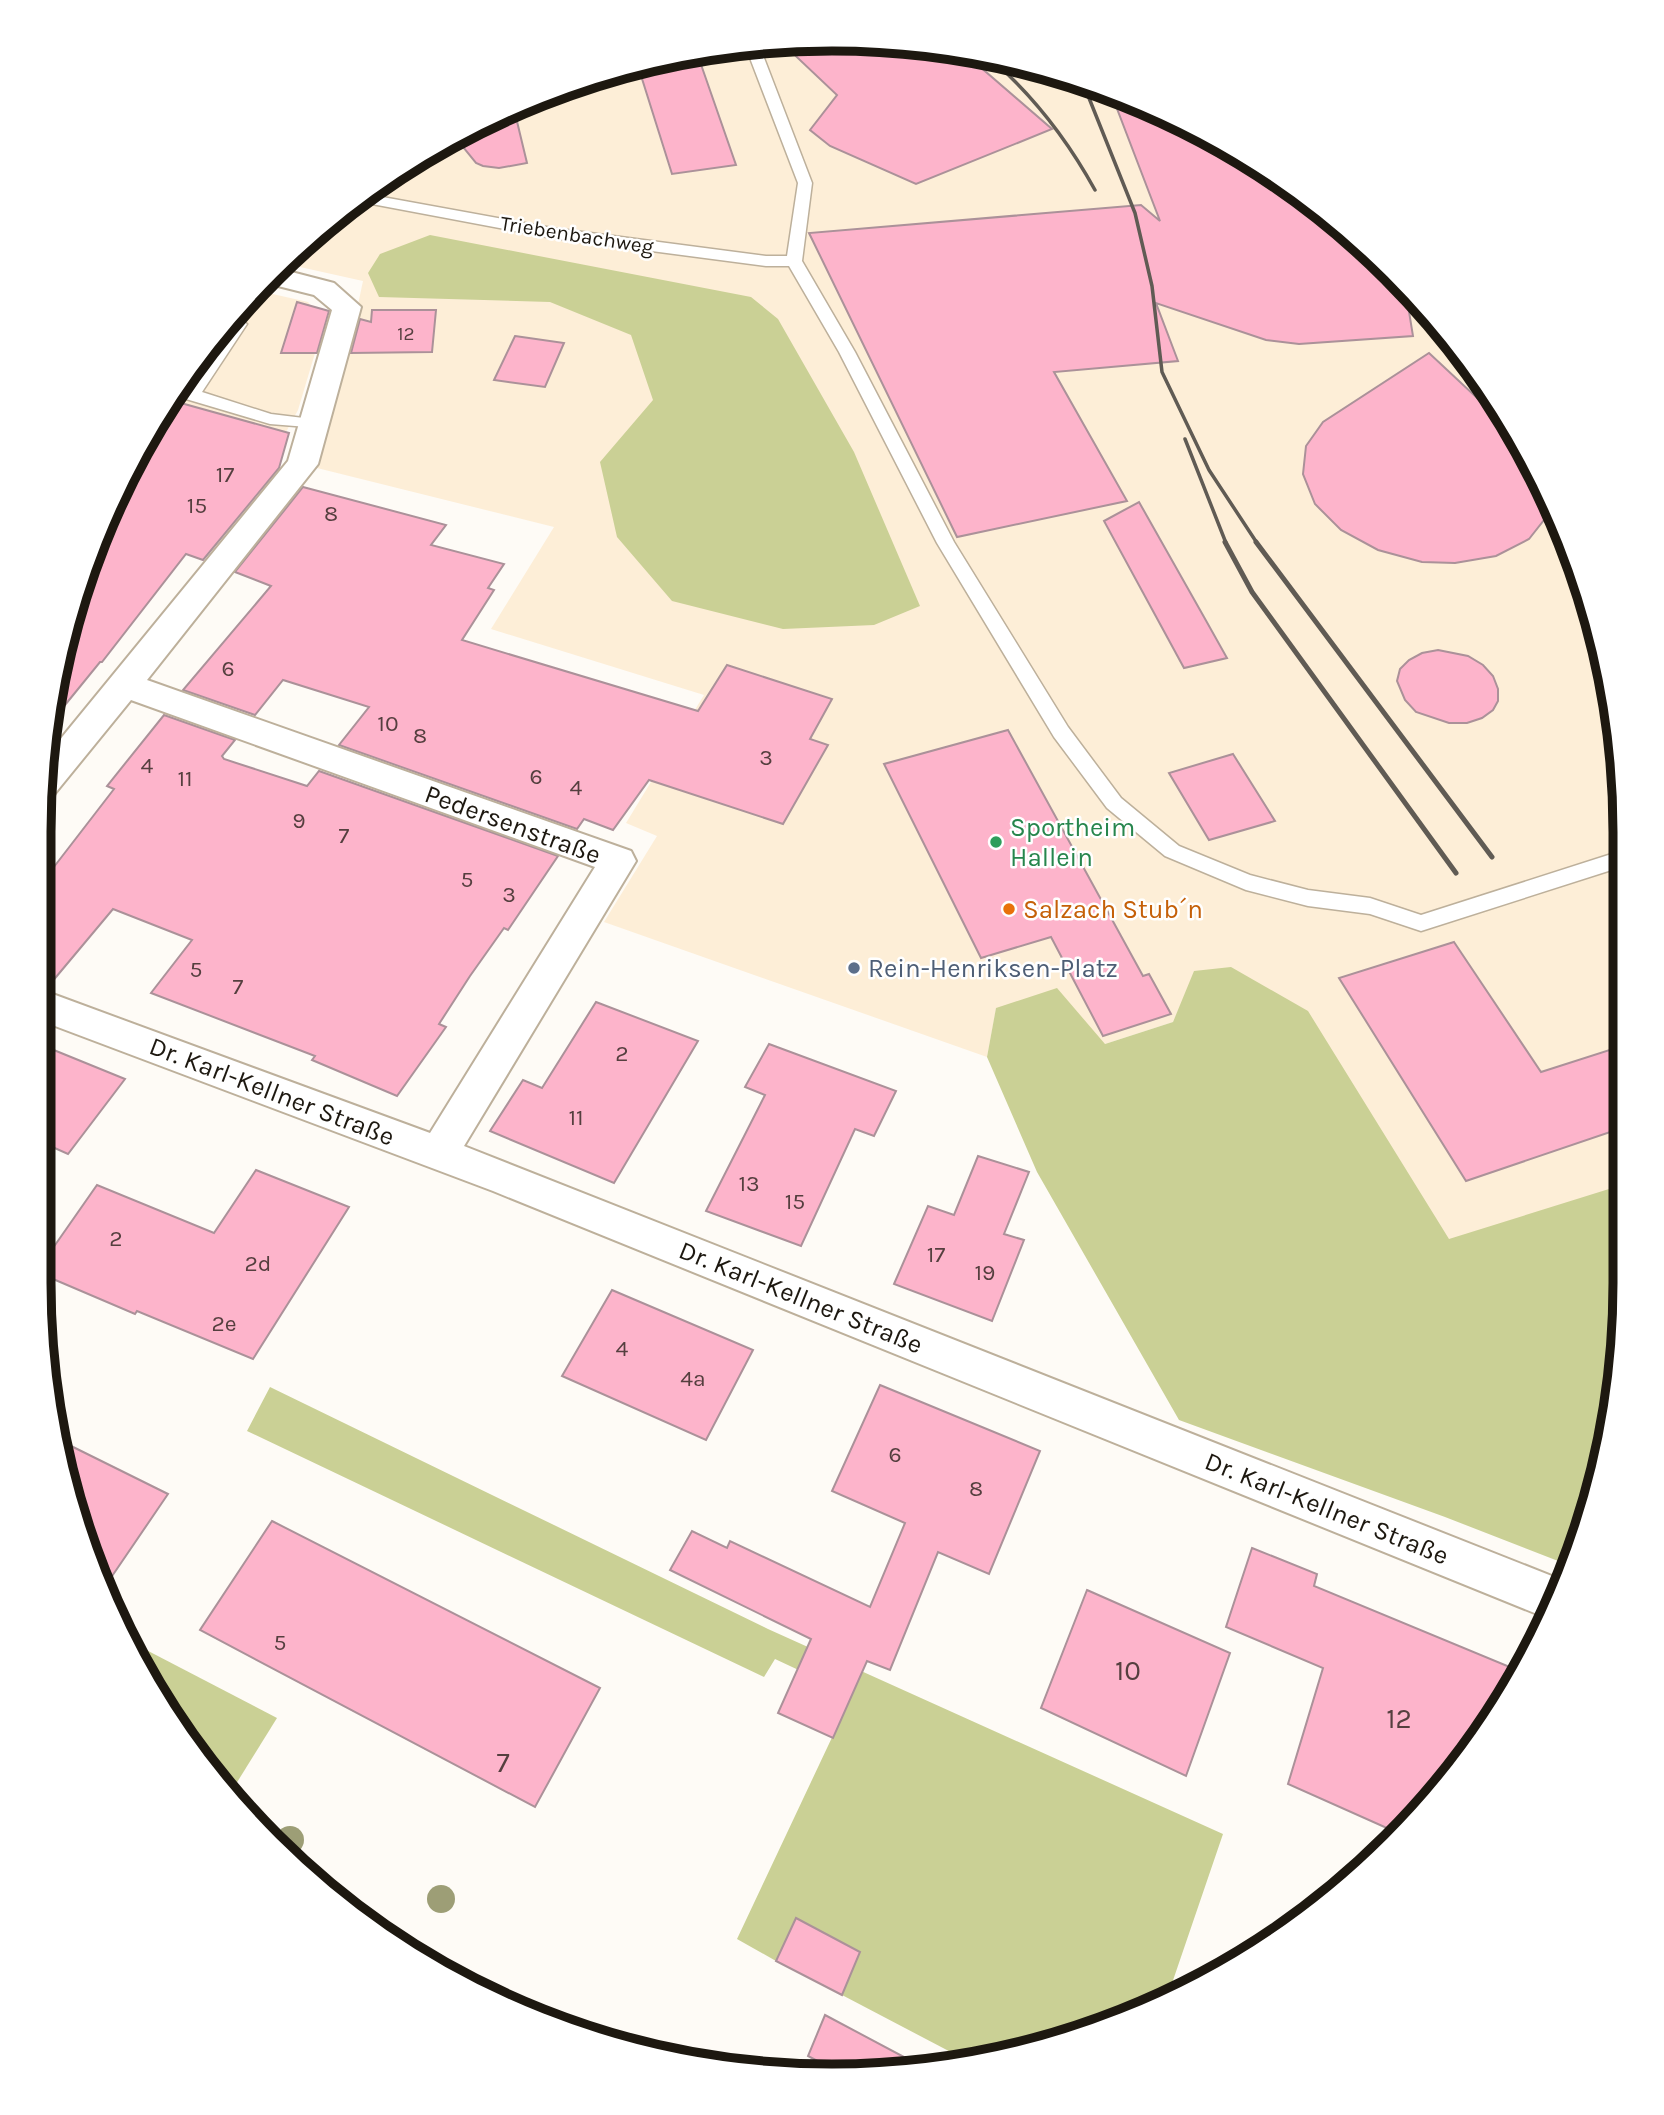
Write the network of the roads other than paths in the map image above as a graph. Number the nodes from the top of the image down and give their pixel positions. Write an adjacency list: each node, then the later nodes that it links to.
1 (753, 55): 3 (lane)
2 (373, 200): 3 (lane, Triebenbachweg)
3 (793, 261): 9 (lane)
4 (282, 278): 6 (street)
5 (239, 324): 6 (lane)
6 (314, 424): 7 (street)
7 (123, 684): 8 (street); 11 (street, Pedersenstraße)
8 (53, 772)
9 (1613, 862)
10 (51, 1009): 11 (street, Dr. Karl-Kellner Straße)
11 (438, 1154): 12 (street, Dr. Karl-Kellner Straße)
12 (1548, 1596)

